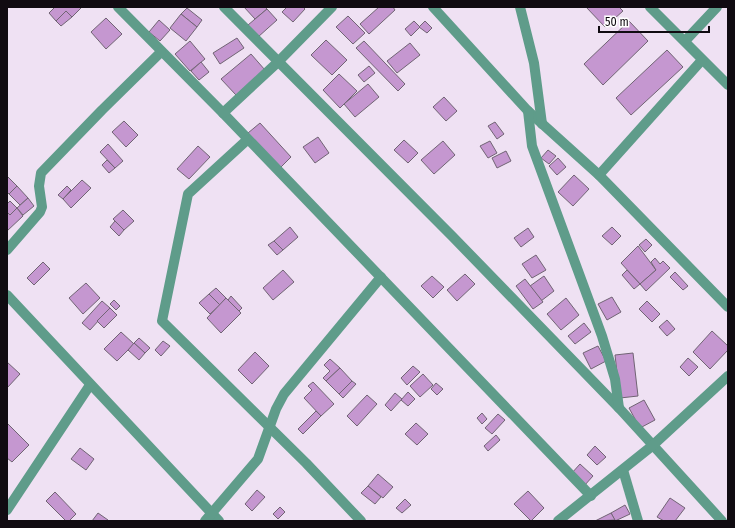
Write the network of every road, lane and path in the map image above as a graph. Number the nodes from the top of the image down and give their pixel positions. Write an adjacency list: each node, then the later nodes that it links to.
1 (118, 7): 9 (street)
2 (224, 7): 11 (street)
3 (332, 7): 11 (street)
4 (432, 7): 13 (street)
5 (520, 7): 15 (street)
6 (650, 7): 8 (street)
7 (717, 7): 8 (street)
8 (685, 41): 10 (street)
9 (161, 52): 14 (street); 18 (street)
10 (702, 60): 12 (street); 17 (street)
11 (278, 62): 14 (street); 24 (street)
12 (728, 85)
13 (528, 110): 15 (street); 24 (street)
14 (223, 113): 16 (street)
15 (542, 124): 17 (street)
16 (247, 140): 19 (street); 25 (street)
17 (599, 175): 21 (street)
18 (7, 250)
19 (381, 277): 25 (street); 28 (street)
20 (7, 295): 23 (street)
21 (728, 307)
22 (728, 376): 26 (street)
23 (90, 385): 29 (street); 30 (street)
24 (620, 408): 26 (street)
25 (270, 428): 30 (street); 32 (street)
26 (652, 446): 27 (street); 35 (street)
27 (623, 470): 28 (street); 34 (street)
28 (591, 496): 33 (street)
29 (7, 510)
30 (208, 517): 31 (street)
31 (219, 521)
32 (361, 521)
33 (558, 521)
34 (638, 521)
35 (722, 521)

